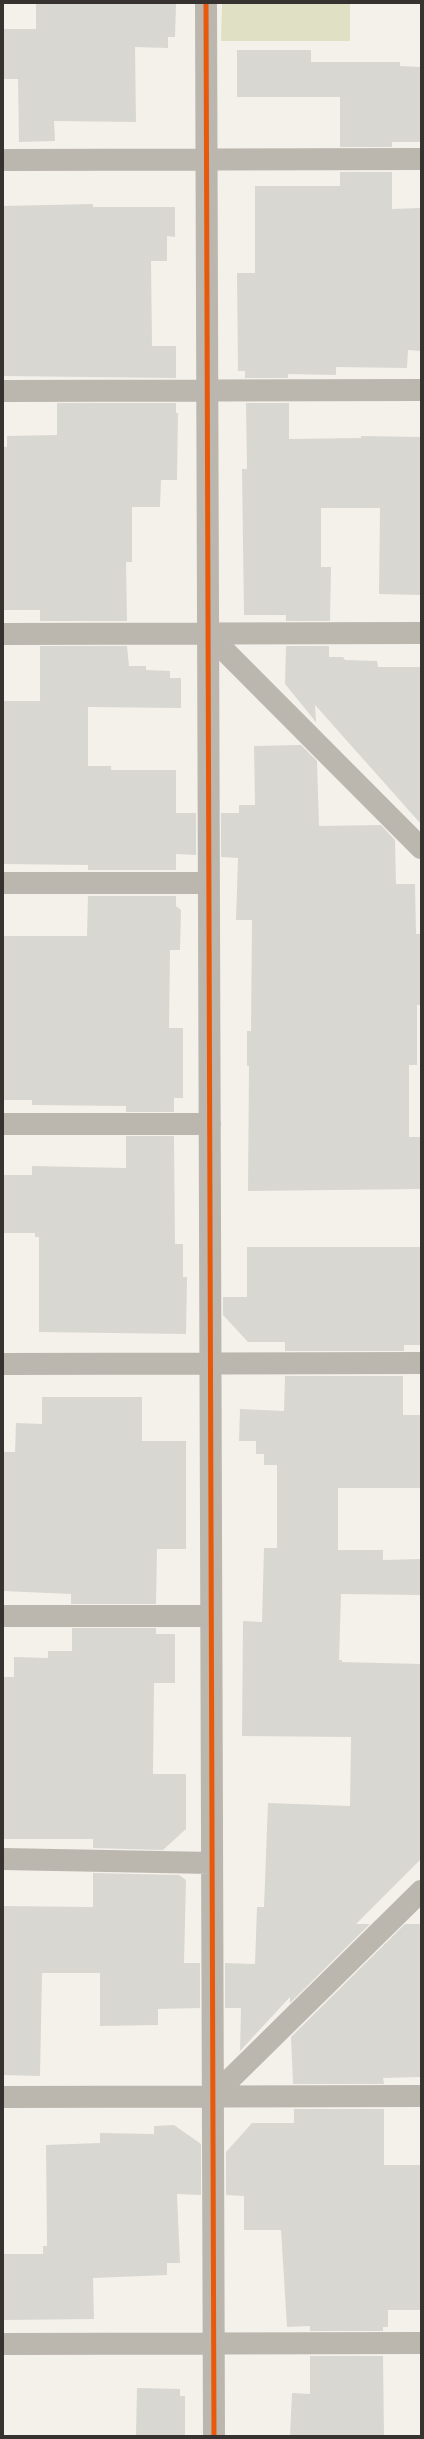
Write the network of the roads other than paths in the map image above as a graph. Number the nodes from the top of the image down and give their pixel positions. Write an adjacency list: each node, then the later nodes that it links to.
1 (206, 3): 4 (street)
2 (421, 159): 4 (street)
3 (3, 160): 4 (street)
4 (207, 160): 7 (street)
5 (421, 390): 7 (street)
6 (3, 391): 7 (street)
7 (207, 391): 10 (street)
8 (421, 633): 10 (street)
9 (3, 634): 10 (street)
10 (208, 634): 11 (street); 13 (street)
11 (421, 848)
12 (3, 883): 13 (street)
13 (209, 883): 15 (street)
14 (3, 1124): 15 (street)
15 (210, 1124): 16 (street)
16 (210, 1363): 17 (street); 18 (street); 20 (street)
17 (421, 1363)
18 (3, 1364)
19 (3, 1616): 20 (street)
20 (211, 1616): 22 (street)
21 (3, 1859): 22 (street)
22 (212, 1863): 24 (street)
23 (421, 1891): 24 (street)
24 (213, 2096): 25 (street); 26 (street); 29 (street)
25 (421, 2096)
26 (3, 2097)
27 (421, 2343): 29 (street)
28 (3, 2344): 29 (street)
29 (214, 2344): 30 (street)
30 (214, 2436)

